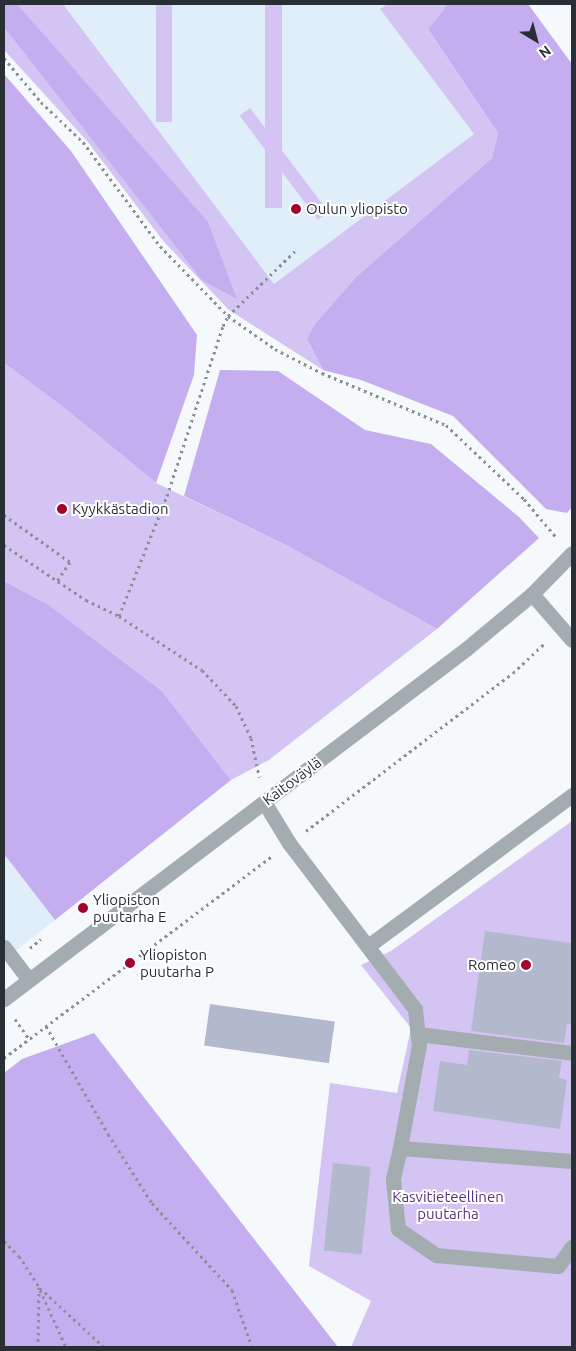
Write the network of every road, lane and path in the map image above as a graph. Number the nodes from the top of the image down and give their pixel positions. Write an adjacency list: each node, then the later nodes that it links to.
1 (4, 58): 3 (path)
2 (295, 251): 3 (path)
3 (228, 316): 6 (path); 9 (path)
4 (4, 515): 7 (path)
5 (4, 546): 7 (path)
6 (572, 554): 8 (street, Kaitoväylä)
7 (57, 581): 9 (path)
8 (532, 594): 10 (street); 12 (street, Kaitoväylä)
9 (119, 616): 12 (path)
10 (572, 640)
11 (572, 794): 13 (street)
12 (264, 802): 13 (street); 15 (street, Kaitoväylä)
13 (368, 946): 19 (street)
14 (4, 947): 15 (street)
15 (28, 980): 16 (street, Kaitoväylä)
16 (4, 999)
17 (14, 1018): 20 (path)
18 (46, 1026): 30 (path)
19 (418, 1034): 21 (street); 22 (street)
20 (29, 1039)
21 (572, 1053)
22 (400, 1148): 23 (street); 25 (street)
23 (572, 1161)
24 (4, 1241): 26 (path)
25 (572, 1247)
26 (39, 1288): 27 (path); 28 (path); 29 (path)
27 (38, 1347)
28 (66, 1347)
29 (104, 1347)
30 (252, 1347)

